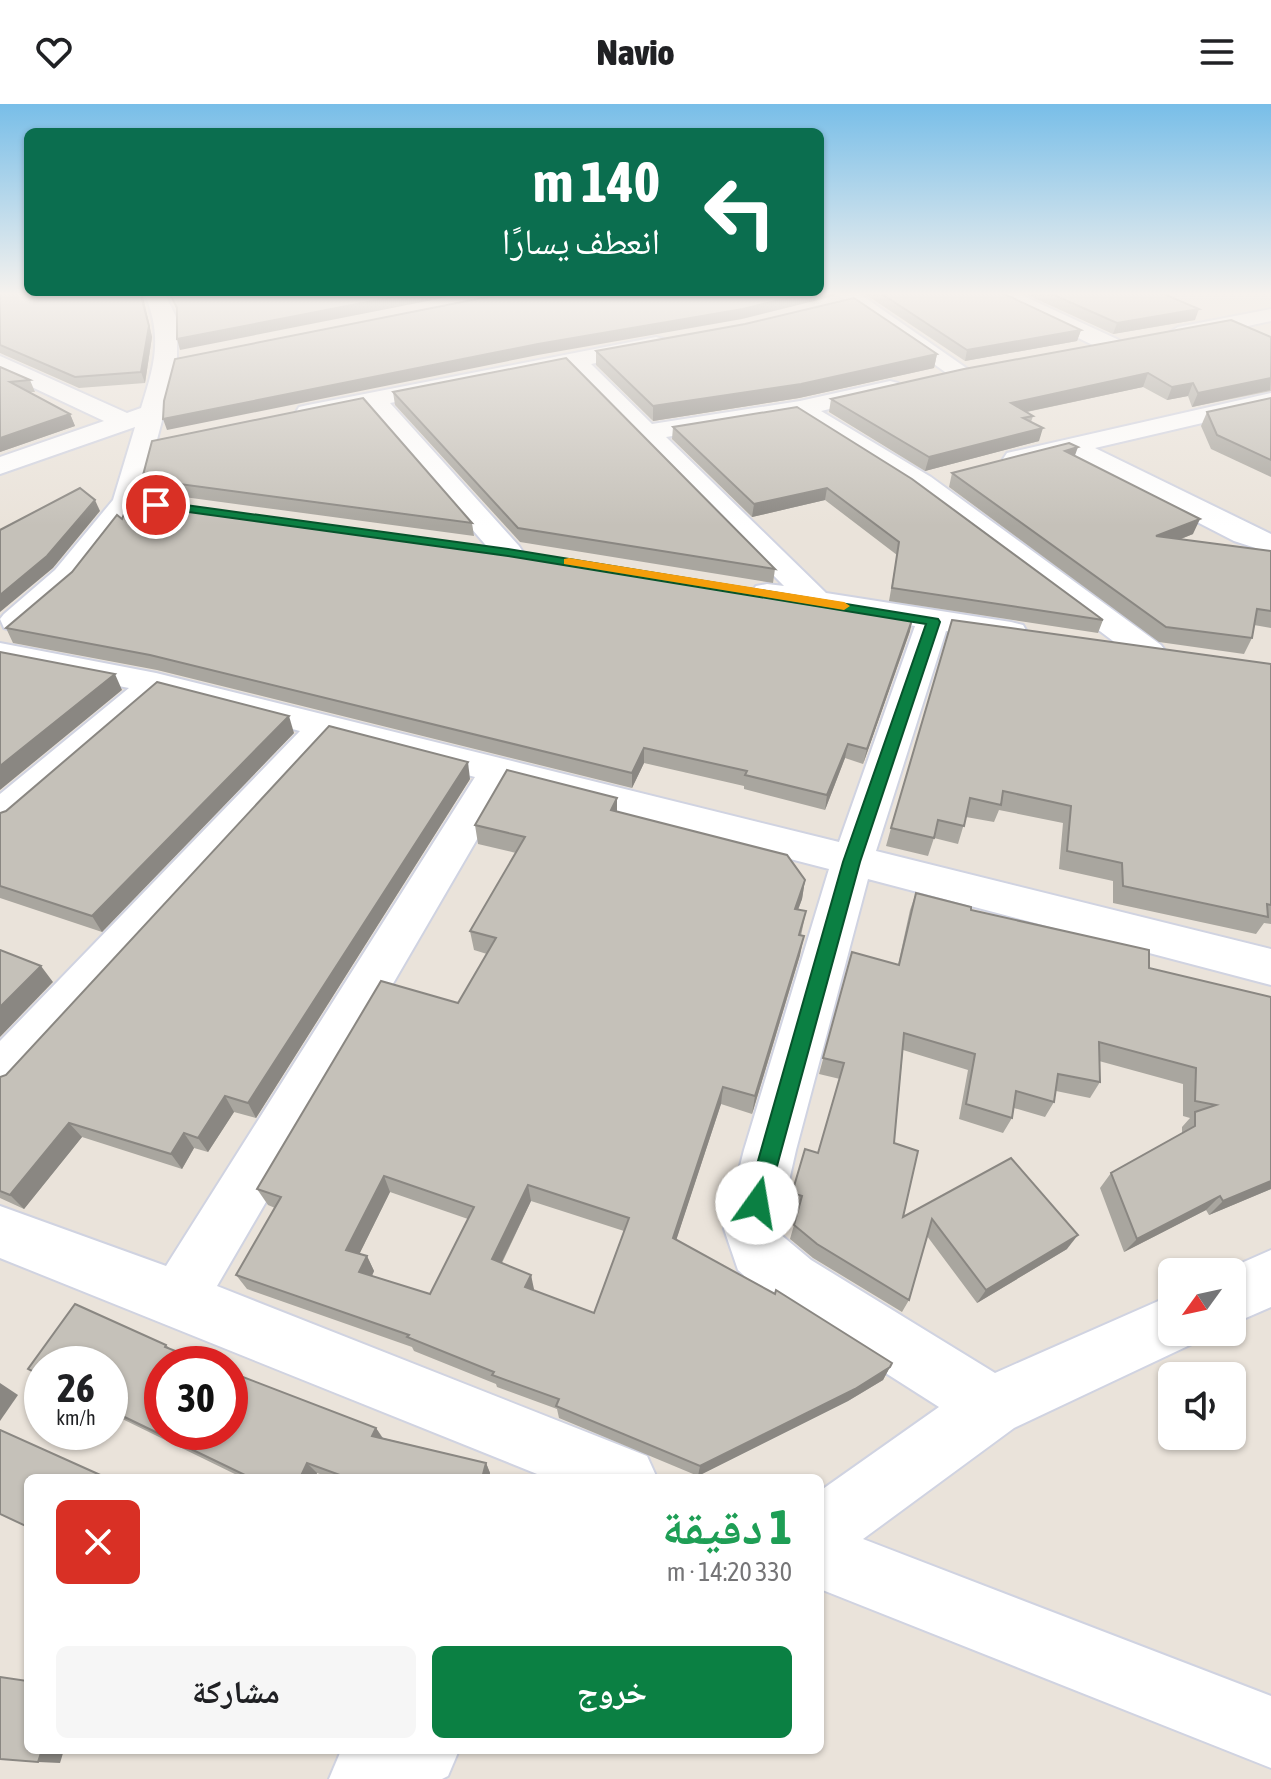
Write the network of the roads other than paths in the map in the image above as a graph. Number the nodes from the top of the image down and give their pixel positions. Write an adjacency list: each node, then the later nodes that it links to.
1 (18, 370): 11 (street)
2 (168, 370): 11 (street)
3 (522, 370): 8 (street)
4 (585, 370): 13 (street)
5 (957, 370): 7 (street)
6 (971, 370): 7 (street)
7 (960, 372): 10 (street)
8 (373, 399): 12 (street); 23 (street)
9 (1271, 400): 16 (street)
10 (800, 408): 13 (street); 20 (street)
11 (139, 417): 15 (street); 17 (street)
12 (282, 418)
13 (649, 432): 26 (street)
14 (176, 439): 15 (street)
15 (145, 445): 28 (street)
16 (1068, 445): 18 (street); 21 (street)
17 (6, 459)
18 (995, 464)
19 (950, 476): 20 (street)
20 (921, 483): 30 (street)
21 (1271, 544)
22 (463, 546): 23 (street)
23 (508, 552): 24 (street)
24 (539, 557)
25 (739, 589): 26 (street)
26 (816, 601): 27 (street)
27 (933, 622): 29 (street); 36 (street)
28 (0, 633)
29 (1041, 637)
30 (1088, 643)
31 (0, 653): 32 (street)
32 (156, 683): 33 (street); 35 (street)
33 (324, 727): 34 (street); 38 (street)
34 (498, 771): 36 (street); 42 (street)
35 (0, 815)
36 (852, 862): 37 (street); 44 (street)
37 (1271, 967)
38 (0, 1073)
39 (0, 1232): 42 (street)
40 (1271, 1278): 41 (street)
41 (1246, 1290)
42 (178, 1299): 45 (street)
43 (1158, 1330): 44 (street)
44 (992, 1406): 46 (street)
45 (615, 1474)
46 (824, 1528)
47 (824, 1558): 48 (street)
48 (1271, 1732)
49 (414, 1754): 50 (street)
50 (366, 1779)

